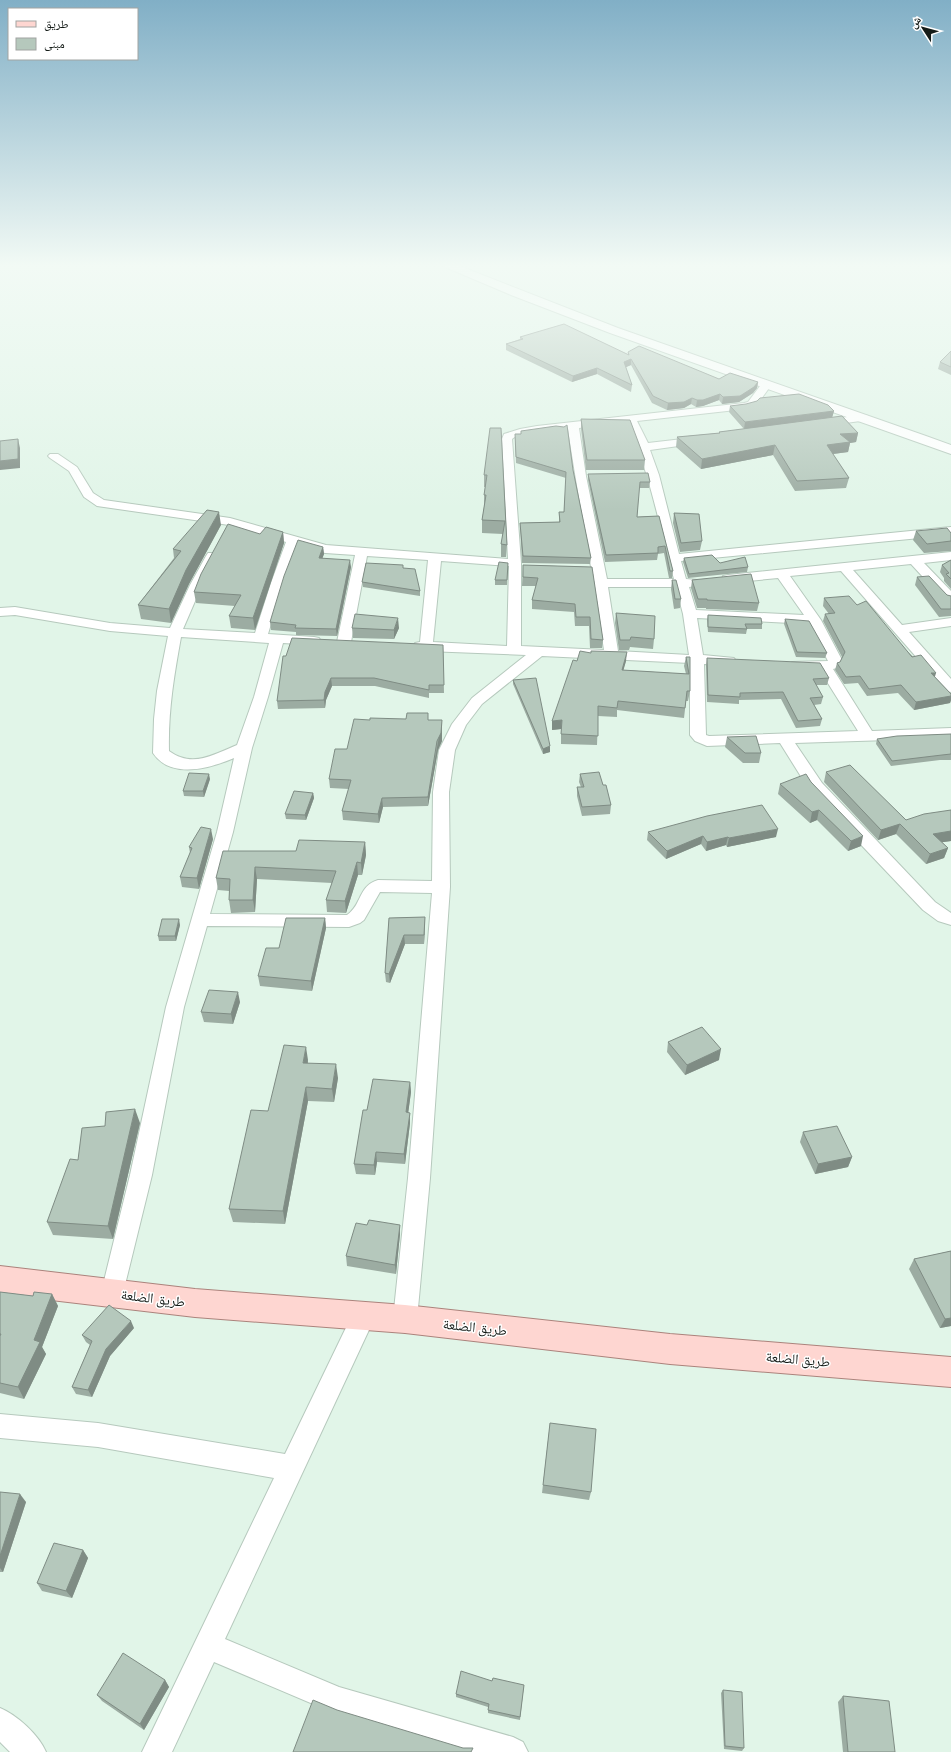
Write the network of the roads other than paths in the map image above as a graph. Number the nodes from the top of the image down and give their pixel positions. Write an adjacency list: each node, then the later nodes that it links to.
1 (660, 347): 2 (street)
2 (767, 384): 3 (street); 4 (street)
3 (864, 418): 5 (street); 9 (street)
4 (631, 419): 6 (street); 8 (street)
5 (809, 425)
6 (573, 426): 13 (street); 25 (street)
7 (707, 439): 8 (street)
8 (644, 447): 12 (street)
9 (951, 450)
10 (54, 456): 15 (street)
11 (638, 475): 12 (street)
12 (653, 475): 23 (street)
13 (580, 476): 14 (street); 29 (street)
14 (595, 476)
15 (230, 522): 17 (street); 18 (street)
16 (951, 531): 23 (street)
17 (224, 534)
18 (293, 541): 20 (street); 40 (street)
19 (218, 546): 39 (street)
20 (362, 552): 22 (street); 41 (street)
21 (951, 556): 24 (street)
22 (435, 557): 25 (street); 44 (street)
23 (674, 558): 32 (street)
24 (914, 560): 26 (street); 33 (street)
25 (515, 566): 27 (street); 45 (street)
26 (844, 567): 30 (street); 38 (street)
27 (531, 569)
28 (584, 570): 29 (street)
29 (599, 570): 31 (street)
30 (782, 574): 32 (street); 36 (street)
31 (600, 583): 32 (street); 47 (street)
32 (681, 584): 35 (street)
33 (951, 600)
34 (0, 612): 39 (street)
35 (690, 614): 36 (street); 48 (street)
36 (814, 620): 51 (street)
37 (951, 622): 38 (street)
38 (900, 629): 52 (street)
39 (175, 633): 40 (street); 56 (street)
40 (268, 639): 41 (street); 56 (street)
41 (344, 642): 42 (street)
42 (359, 642)
43 (404, 645): 44 (street)
44 (426, 647): 45 (street)
45 (514, 650): 46 (street)
46 (538, 651): 47 (street); 57 (street)
47 (612, 655): 48 (street)
48 (697, 660): 49 (street); 55 (street)
49 (745, 662)
50 (784, 664): 51 (street)
51 (824, 666): 54 (street)
52 (951, 688)
53 (951, 733): 54 (street)
54 (868, 736): 55 (street)
55 (785, 739): 58 (street)
56 (244, 748): 59 (street)
57 (441, 887): 59 (street); 63 (street)
58 (951, 919)
59 (200, 920): 61 (street)
60 (0, 1280): 61 (main road, طريق الضلعة)
61 (112, 1293): 62 (main road, طريق الضلعة)
62 (363, 1317): 63 (main road, طريق الضلعة); 66 (street)
63 (405, 1319): 64 (main road, طريق الضلعة)
64 (951, 1372)
65 (0, 1426): 66 (street)
66 (291, 1468): 67 (street)
67 (208, 1646): 70 (street); 71 (street)
68 (0, 1722): 69 (street)
69 (31, 1752)
70 (157, 1752)
71 (513, 1752)

